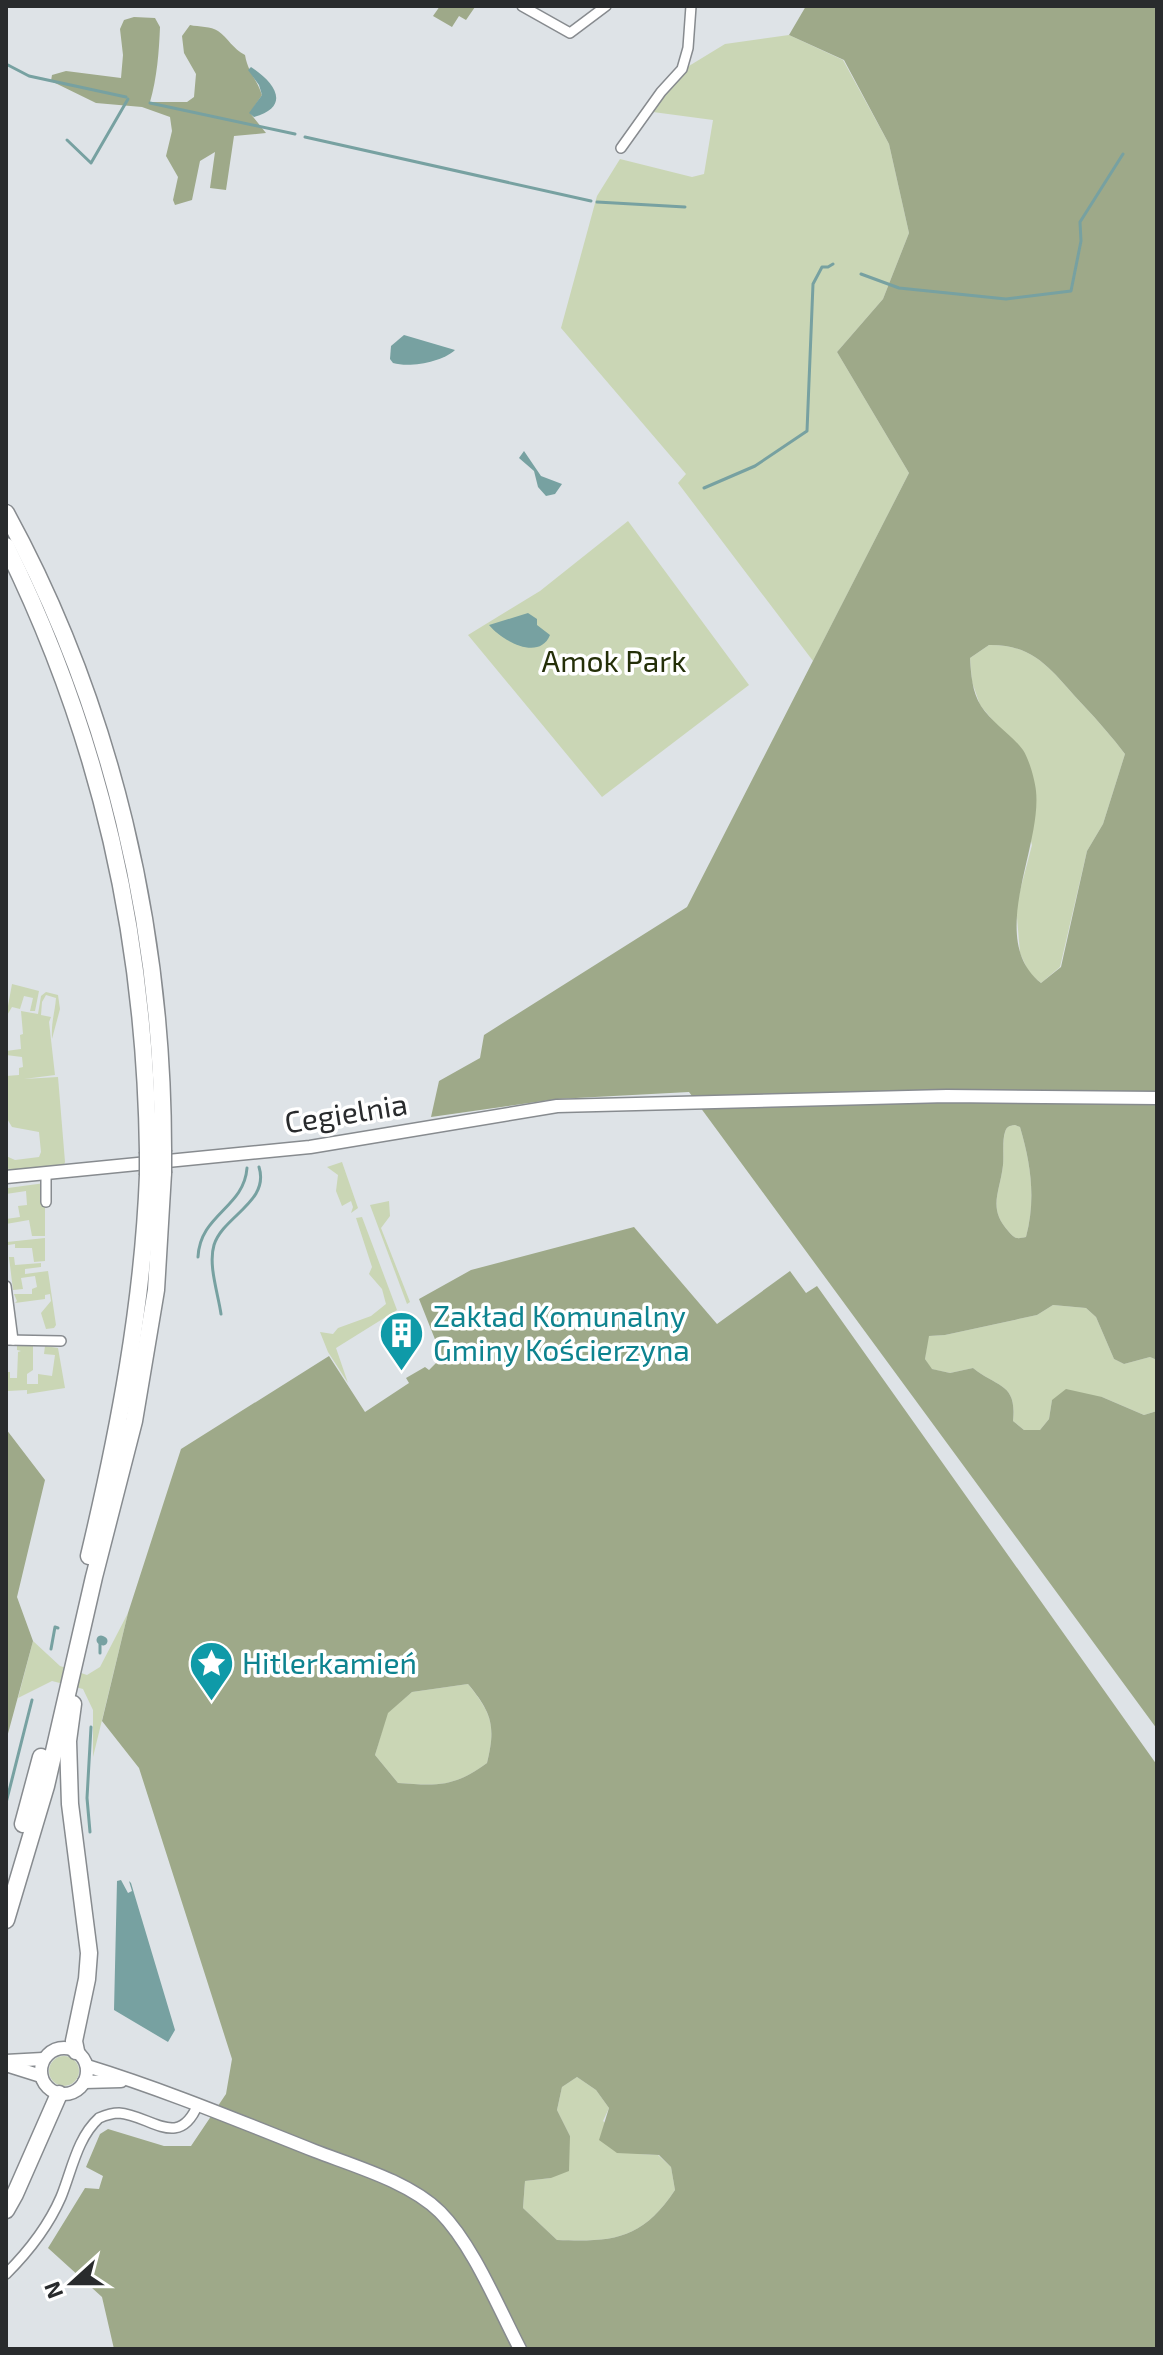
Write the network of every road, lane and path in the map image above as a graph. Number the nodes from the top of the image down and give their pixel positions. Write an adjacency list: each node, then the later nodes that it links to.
1 (522, 6): 2 (street)
2 (606, 6)
3 (691, 6): 4 (street)
4 (621, 148)
5 (6, 513): 8 (main road)
6 (6, 546): 8 (main road)
7 (1157, 1098): 9 (street, Cegielnia)
8 (156, 1151): 10 (main road, bridge)
9 (46, 1174): 11 (street, Cegielnia); 12 (street)
10 (155, 1174): 16 (main road); 17 (main road)
11 (6, 1177)
12 (46, 1202)
13 (6, 1286): 14 (street)
14 (10, 1340): 15 (street)
15 (61, 1341)
16 (77, 1651): 18 (main road); 19 (main road)
17 (6, 1884)
18 (6, 1920)
19 (76, 2051): 20 (street); 22 (street)
20 (43, 2059): 21 (street); 23 (street)
21 (6, 2063): 23 (street)
22 (87, 2066): 24 (street); 25 (street)
23 (41, 2076): 26 (street)
24 (131, 2081): 25 (street); 27 (street)
25 (84, 2082): 26 (street)
26 (59, 2094): 28 (main road)
27 (198, 2104): 29 (street); 30 (street)
28 (6, 2210)
29 (6, 2274)
30 (520, 2349)

